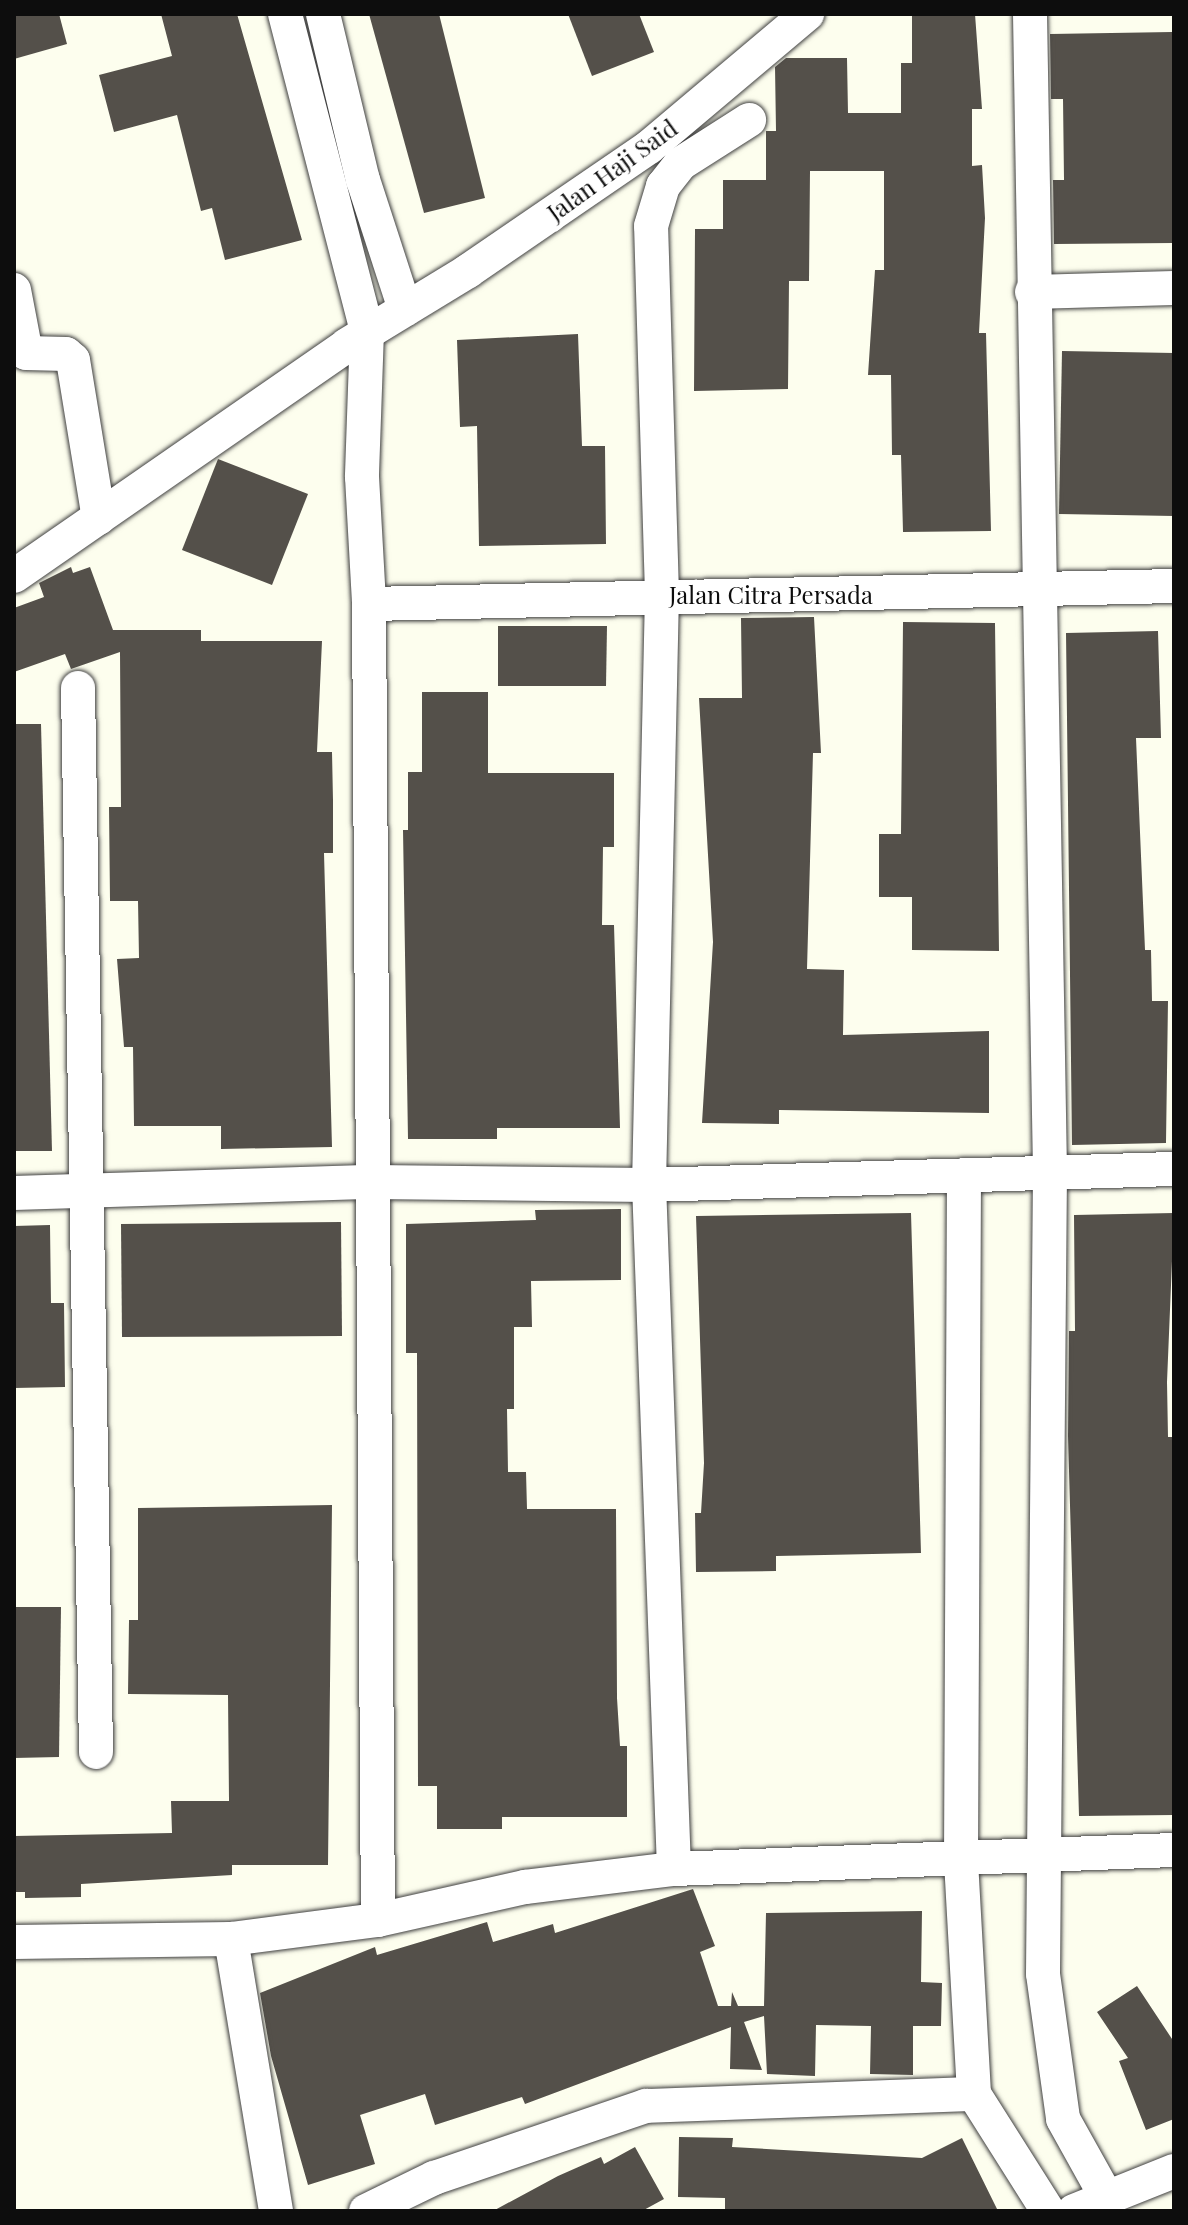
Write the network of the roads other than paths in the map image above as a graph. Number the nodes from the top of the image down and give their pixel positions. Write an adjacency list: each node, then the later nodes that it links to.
1 (285, 14): 10 (street)
2 (323, 14): 9 (street)
3 (807, 14): 9 (street, Jalan Haji Said)
4 (1030, 14): 8 (street)
5 (749, 120): 15 (street)
6 (1174, 288): 8 (street)
7 (14, 290): 11 (street)
8 (1032, 292): 14 (street)
9 (405, 309): 10 (street, Jalan Haji Said)
10 (357, 338): 11 (street, Jalan Haji Said); 16 (street)
11 (99, 518): 12 (street, Jalan Haji Said)
12 (14, 576)
13 (1174, 586): 14 (street, Jalan Citra Persada)
14 (1042, 590): 15 (street, Jalan Citra Persada); 19 (street)
15 (662, 594): 16 (street, Jalan Citra Persada); 22 (street)
16 (369, 604): 21 (street)
17 (78, 688): 24 (street)
18 (1174, 1169): 19 (street)
19 (1040, 1171): 20 (street); 27 (street)
20 (973, 1174): 22 (street); 28 (street)
21 (373, 1182): 22 (street); 24 (street); 30 (street)
22 (649, 1185): 29 (street)
23 (14, 1193): 24 (street)
24 (84, 1194): 25 (street)
25 (96, 1752)
26 (1174, 1850): 27 (street)
27 (1047, 1853): 28 (street); 35 (street)
28 (961, 1861): 29 (street); 33 (street)
29 (674, 1869): 30 (street)
30 (378, 1920): 31 (street)
31 (231, 1939): 32 (street); 36 (street)
32 (14, 1942)
33 (974, 2094): 37 (street); 38 (street)
34 (1174, 2171): 35 (street)
35 (1107, 2198): 39 (street)
36 (276, 2211)
37 (366, 2211)
38 (1048, 2211)
39 (1074, 2211)

